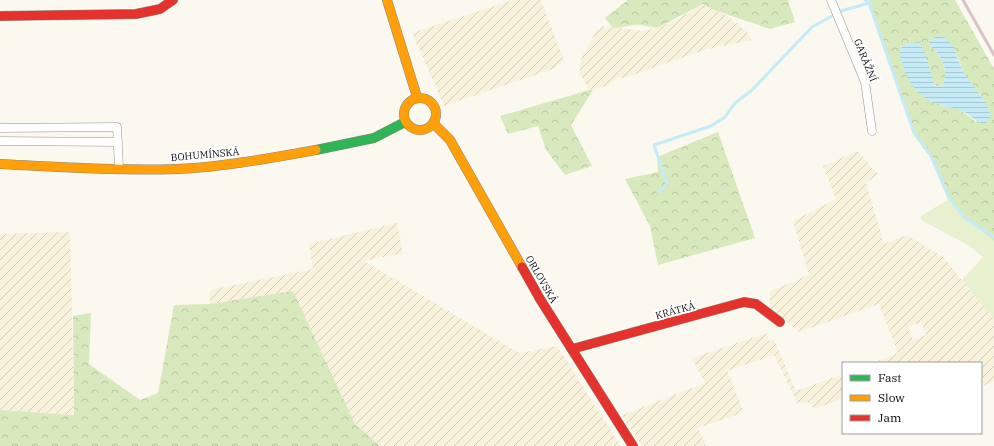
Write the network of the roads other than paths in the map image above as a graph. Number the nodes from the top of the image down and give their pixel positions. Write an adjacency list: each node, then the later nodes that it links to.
1 (173, 0): 4 (main road)
2 (387, 0): 5 (main road)
3 (831, 0): 9 (street, GARÁŽNÍ)
4 (0, 16)
5 (417, 97): 6 (main road); 7 (main road)
6 (405, 122): 7 (main road); 13 (main road, BOHUMÍNSKÁ)
7 (433, 123): 15 (main road, ORLOVSKÁ)
8 (0, 128): 11 (street)
9 (872, 131)
10 (0, 141): 11 (street)
11 (118, 142): 13 (street)
12 (0, 164): 13 (main road, BOHUMÍNSKÁ)
13 (119, 168)
14 (780, 322): 15 (main road, KRÁTKÁ)
15 (572, 349): 16 (main road, ORLOVSKÁ)
16 (632, 446)

